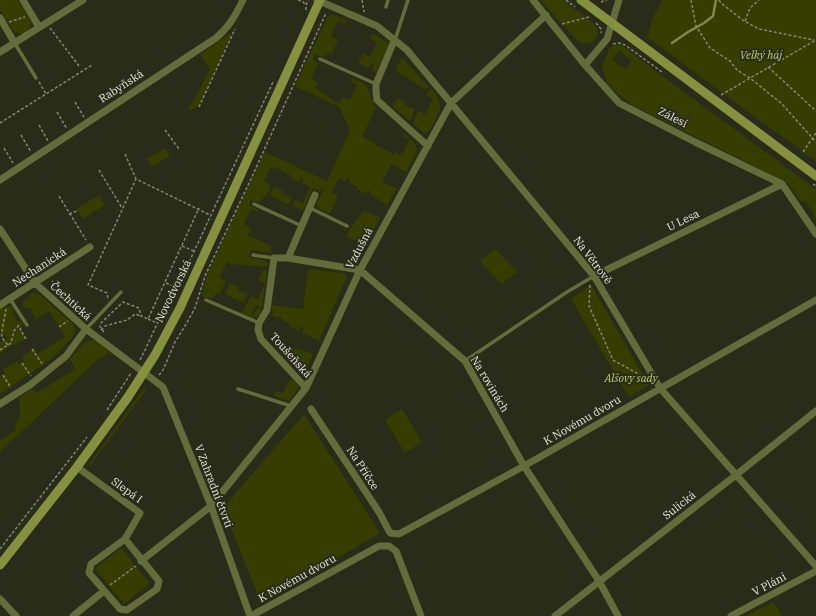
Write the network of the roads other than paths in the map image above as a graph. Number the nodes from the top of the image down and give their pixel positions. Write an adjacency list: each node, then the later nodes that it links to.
1 (23, 0): 15 (street)
2 (83, 0): 15 (street)
3 (243, 0): 26 (street, Rabyňská)
4 (319, 0): 16 (street, Na Větrově); 50 (main road, Novodvorská)
5 (388, 0): 11 (lane)
6 (408, 0): 16 (lane)
7 (533, 0): 12 (street, Zálesí)
8 (581, 0): 10 (main road)
9 (618, 0): 14 (street)
10 (591, 3): 14 (main road)
11 (386, 7)
12 (546, 15): 20 (street, Zálesí); 23 (street, Vzdušná)
13 (2, 21): 17 (street)
14 (611, 22): 20 (street); 25 (main road)
15 (39, 27): 17 (street)
16 (394, 41): 22 (street); 23 (street, Na Větrově)
17 (14, 42): 18 (street); 21 (lane)
18 (0, 52)
19 (320, 59): 22 (lane)
20 (585, 65): 27 (street, Zálesí)
21 (36, 78)
22 (376, 84): 24 (street)
23 (451, 103): 24 (street, Vzdušná); 40 (street, Na Větrově)
24 (428, 146): 39 (street, Vzdušná)
25 (813, 179)
26 (0, 180)
27 (782, 184): 34 (street); 40 (street, U Lesa)
28 (315, 195): 30 (street)
29 (254, 204): 31 (lane)
30 (310, 208): 31 (street); 32 (lane)
31 (302, 226): 38 (street)
32 (347, 226)
33 (0, 229): 41 (street, Čechtická)
34 (816, 234)
35 (90, 247): 41 (street, Nechanická)
36 (253, 255): 37 (lane)
37 (274, 258): 38 (street); 46 (street)
38 (288, 258): 39 (street)
39 (360, 270): 49 (street, Na rovinách); 52 (street, Vzdušná)
40 (594, 276): 49 (lane); 51 (street, Na Větrově)
41 (35, 283): 45 (street, Nechanická); 48 (street, Čechtická)
42 (121, 292): 48 (lane)
43 (206, 300): 46 (lane)
44 (816, 300): 51 (street, K Novému dvoru)
45 (5, 302): 47 (lane)
46 (260, 323): 52 (street, Toušeňská)
47 (27, 325)
48 (86, 329): 50 (street, Čechtická); 54 (street)
49 (465, 361): 58 (street, Na rovinách)
50 (144, 373): 59 (main road, Novodvorská); 61 (street, V Zahradní čtvrti)
51 (658, 386): 58 (street, K Novému dvoru); 60 (street, Na Větrově)
52 (306, 388): 55 (street, Vzdušná)
53 (238, 389): 55 (lane)
54 (0, 404)
55 (291, 406): 61 (street, Vzdušná)
56 (311, 409): 62 (street, Na Příčce)
57 (816, 411): 60 (street, Sulická)
58 (524, 466): 62 (street, K Novému dvoru); 68 (street, Na rovinách)
59 (77, 467): 63 (street, Slepá I); 65 (main road, Novodvorská)
60 (736, 475): 66 (street, Na Větrově); 68 (street, Sulická)
61 (211, 506): 64 (street); 73 (street, V Zahradní čtvrti)
62 (399, 534)
63 (124, 539): 64 (street, Slepá I); 69 (street, Slepá I)
64 (141, 560): 69 (street, Slepá I)
65 (0, 565)
66 (816, 566)
67 (816, 572): 77 (street, V Pláni)
68 (599, 581): 75 (street, Sulická); 76 (street, Na rovinách)
69 (104, 591): 72 (street)
70 (0, 599): 71 (street)
71 (16, 616)
72 (74, 616)
73 (251, 616): 74 (street, K Novému dvoru)
74 (421, 616)
75 (555, 616)
76 (618, 616)
77 (732, 616)

